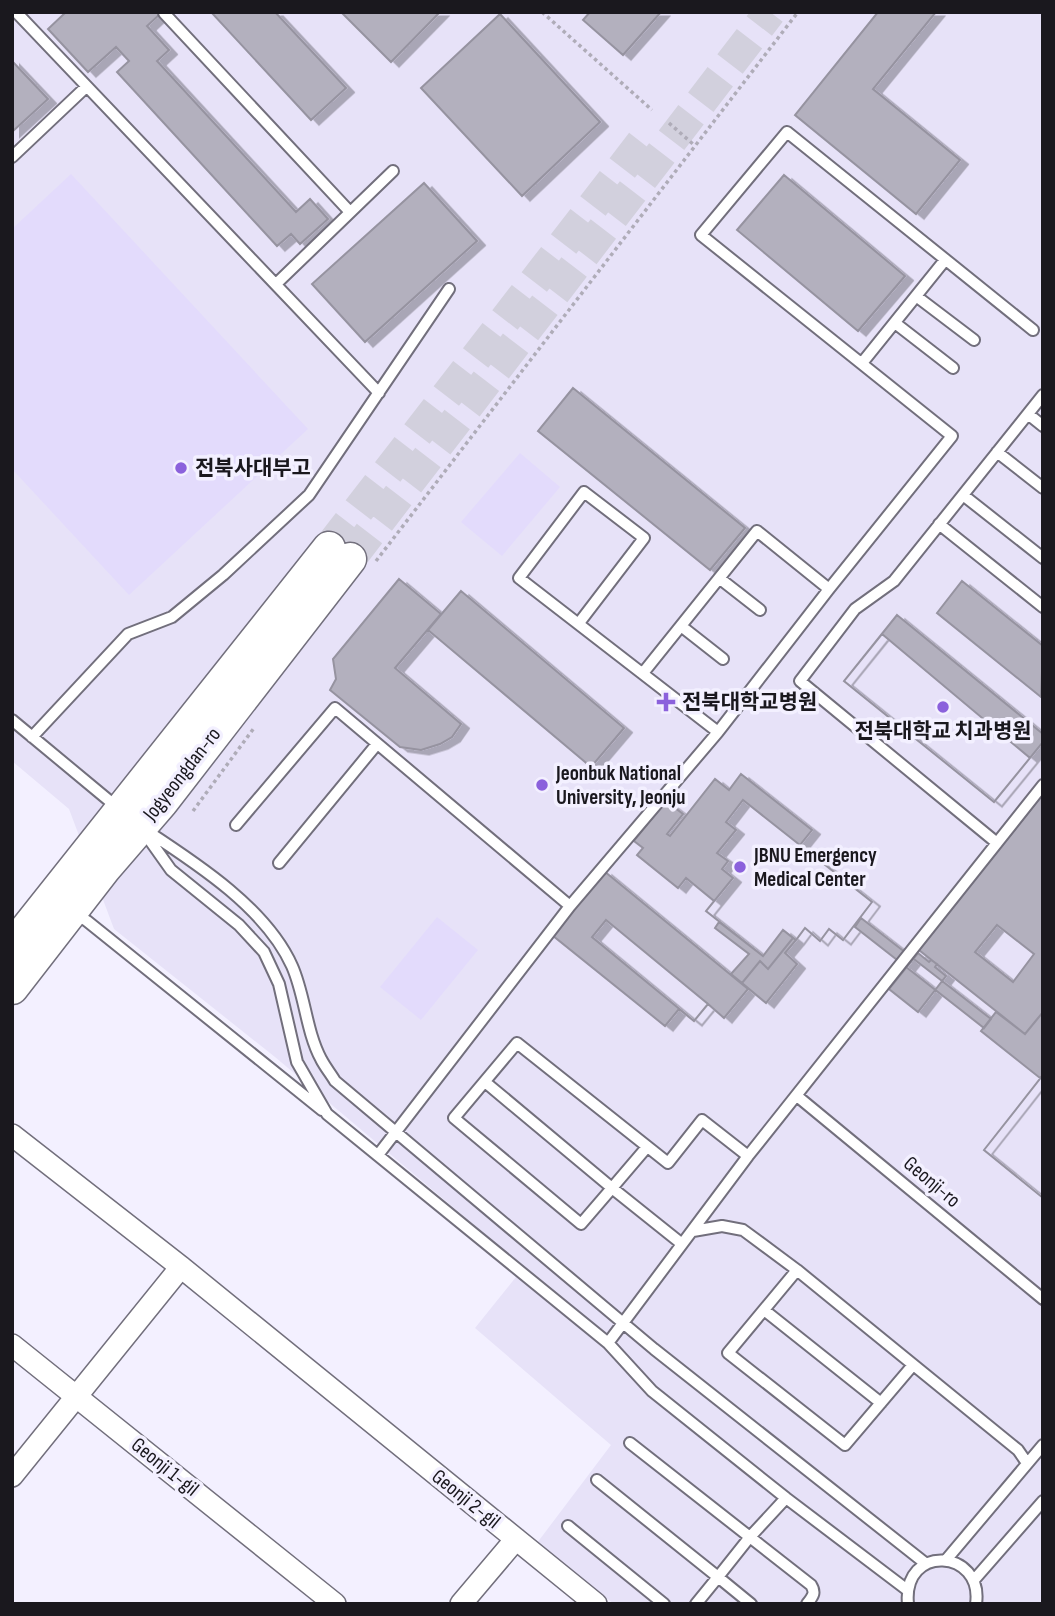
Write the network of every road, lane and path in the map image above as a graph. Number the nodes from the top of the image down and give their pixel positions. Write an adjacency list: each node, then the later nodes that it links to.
1 (16, 12): 5 (lane)
2 (542, 12): 6 (path)
3 (798, 12): 8 (path)
4 (164, 13): 11 (lane)
5 (86, 87): 9 (lane); 13 (lane)
6 (652, 110)
7 (668, 123): 8 (path)
8 (694, 145): 29 (path)
9 (12, 157)
10 (393, 171): 11 (lane)
11 (350, 212): 13 (lane)
12 (945, 260): 15 (lane); 17 (lane); 19 (lane)
13 (276, 284): 21 (lane)
14 (449, 289): 21 (lane)
15 (916, 296): 16 (lane); 18 (lane)
16 (895, 323): 19 (lane); 20 (lane)
17 (1033, 330)
18 (974, 340)
19 (862, 363): 32 (lane)
20 (953, 368)
21 (379, 393): 41 (lane)
22 (1043, 395): 23 (lane)
23 (1028, 414): 24 (lane); 25 (lane)
24 (1043, 426)
25 (997, 452): 26 (lane); 27 (lane)
26 (1043, 488)
27 (963, 495): 28 (lane); 30 (lane)
28 (939, 524): 33 (lane); 46 (lane)
29 (351, 557): 44 (street, Jogyeongdan-ro)
30 (1043, 558)
31 (719, 578): 32 (lane); 34 (lane); 36 (lane)
32 (829, 589): 40 (lane)
33 (1043, 607)
34 (760, 610)
35 (579, 623): 35 (lane); 38 (lane)
36 (681, 626): 37 (lane); 38 (lane)
37 (723, 659)
38 (643, 673): 40 (lane)
39 (12, 720): 41 (lane)
40 (718, 732): 48 (lane)
41 (32, 737): 44 (lane)
42 (377, 744): 45 (lane); 47 (lane); 48 (lane)
43 (1043, 785): 46 (lane)
44 (131, 819): 49 (street, Jogyeongdan-ro); 50 (street, Jogyeongdan-ro); 54 (lane); 55 (lane)
45 (236, 825)
46 (997, 843): 53 (lane)
47 (279, 863)
48 (570, 906): 55 (lane)
49 (72, 912): 51 (street, Jogyeongdan-ro); 54 (lane)
50 (12, 947)
51 (12, 988)
52 (485, 1082): 57 (lane); 60 (lane); 60 (lane)
53 (797, 1096): 59 (lane); 65 (lane, Geonji-ro)
54 (327, 1114): 58 (lane)
55 (394, 1132): 58 (lane); 67 (lane)
56 (12, 1135): 63 (street)
57 (647, 1147): 59 (lane); 60 (lane)
58 (378, 1155): 68 (lane)
59 (748, 1156): 61 (lane)
60 (612, 1188): 62 (lane)
61 (692, 1231): 62 (lane); 64 (lane)
62 (682, 1244): 67 (lane)
63 (181, 1267): 71 (street); 82 (street, Geonji 2-gil)
64 (797, 1270): 66 (lane); 70 (lane)
65 (1043, 1298)
66 (764, 1310): 72 (lane); 72 (lane)
67 (624, 1323): 68 (lane); 84 (lane)
68 (608, 1343): 78 (lane)
69 (12, 1345): 71 (street)
70 (914, 1365): 72 (lane); 75 (lane)
71 (77, 1396): 76 (street); 88 (street, Geonji 1-gil)
72 (881, 1403)
73 (630, 1443): 81 (lane)
74 (1043, 1445): 75 (lane)
75 (1027, 1463): 83 (lane)
76 (12, 1476)
77 (597, 1480): 85 (lane)
78 (786, 1498): 81 (lane); 87 (lane)
79 (1043, 1501): 86 (lane)
80 (568, 1526): 91 (lane)
81 (749, 1538): 85 (lane); 94 (lane)
82 (516, 1539): 89 (street, Geonji 2-gil); 90 (street)
83 (946, 1560): 84 (lane); 86 (lane)
84 (925, 1563): 87 (lane)
85 (718, 1577): 92 (lane); 93 (lane)
86 (974, 1580): 96 (lane)
87 (906, 1589): 95 (lane)
88 (335, 1604)
89 (461, 1604)
90 (596, 1604)
91 (664, 1604)
92 (696, 1604)
93 (751, 1604)
94 (807, 1604)
95 (908, 1604)
96 (976, 1604)

